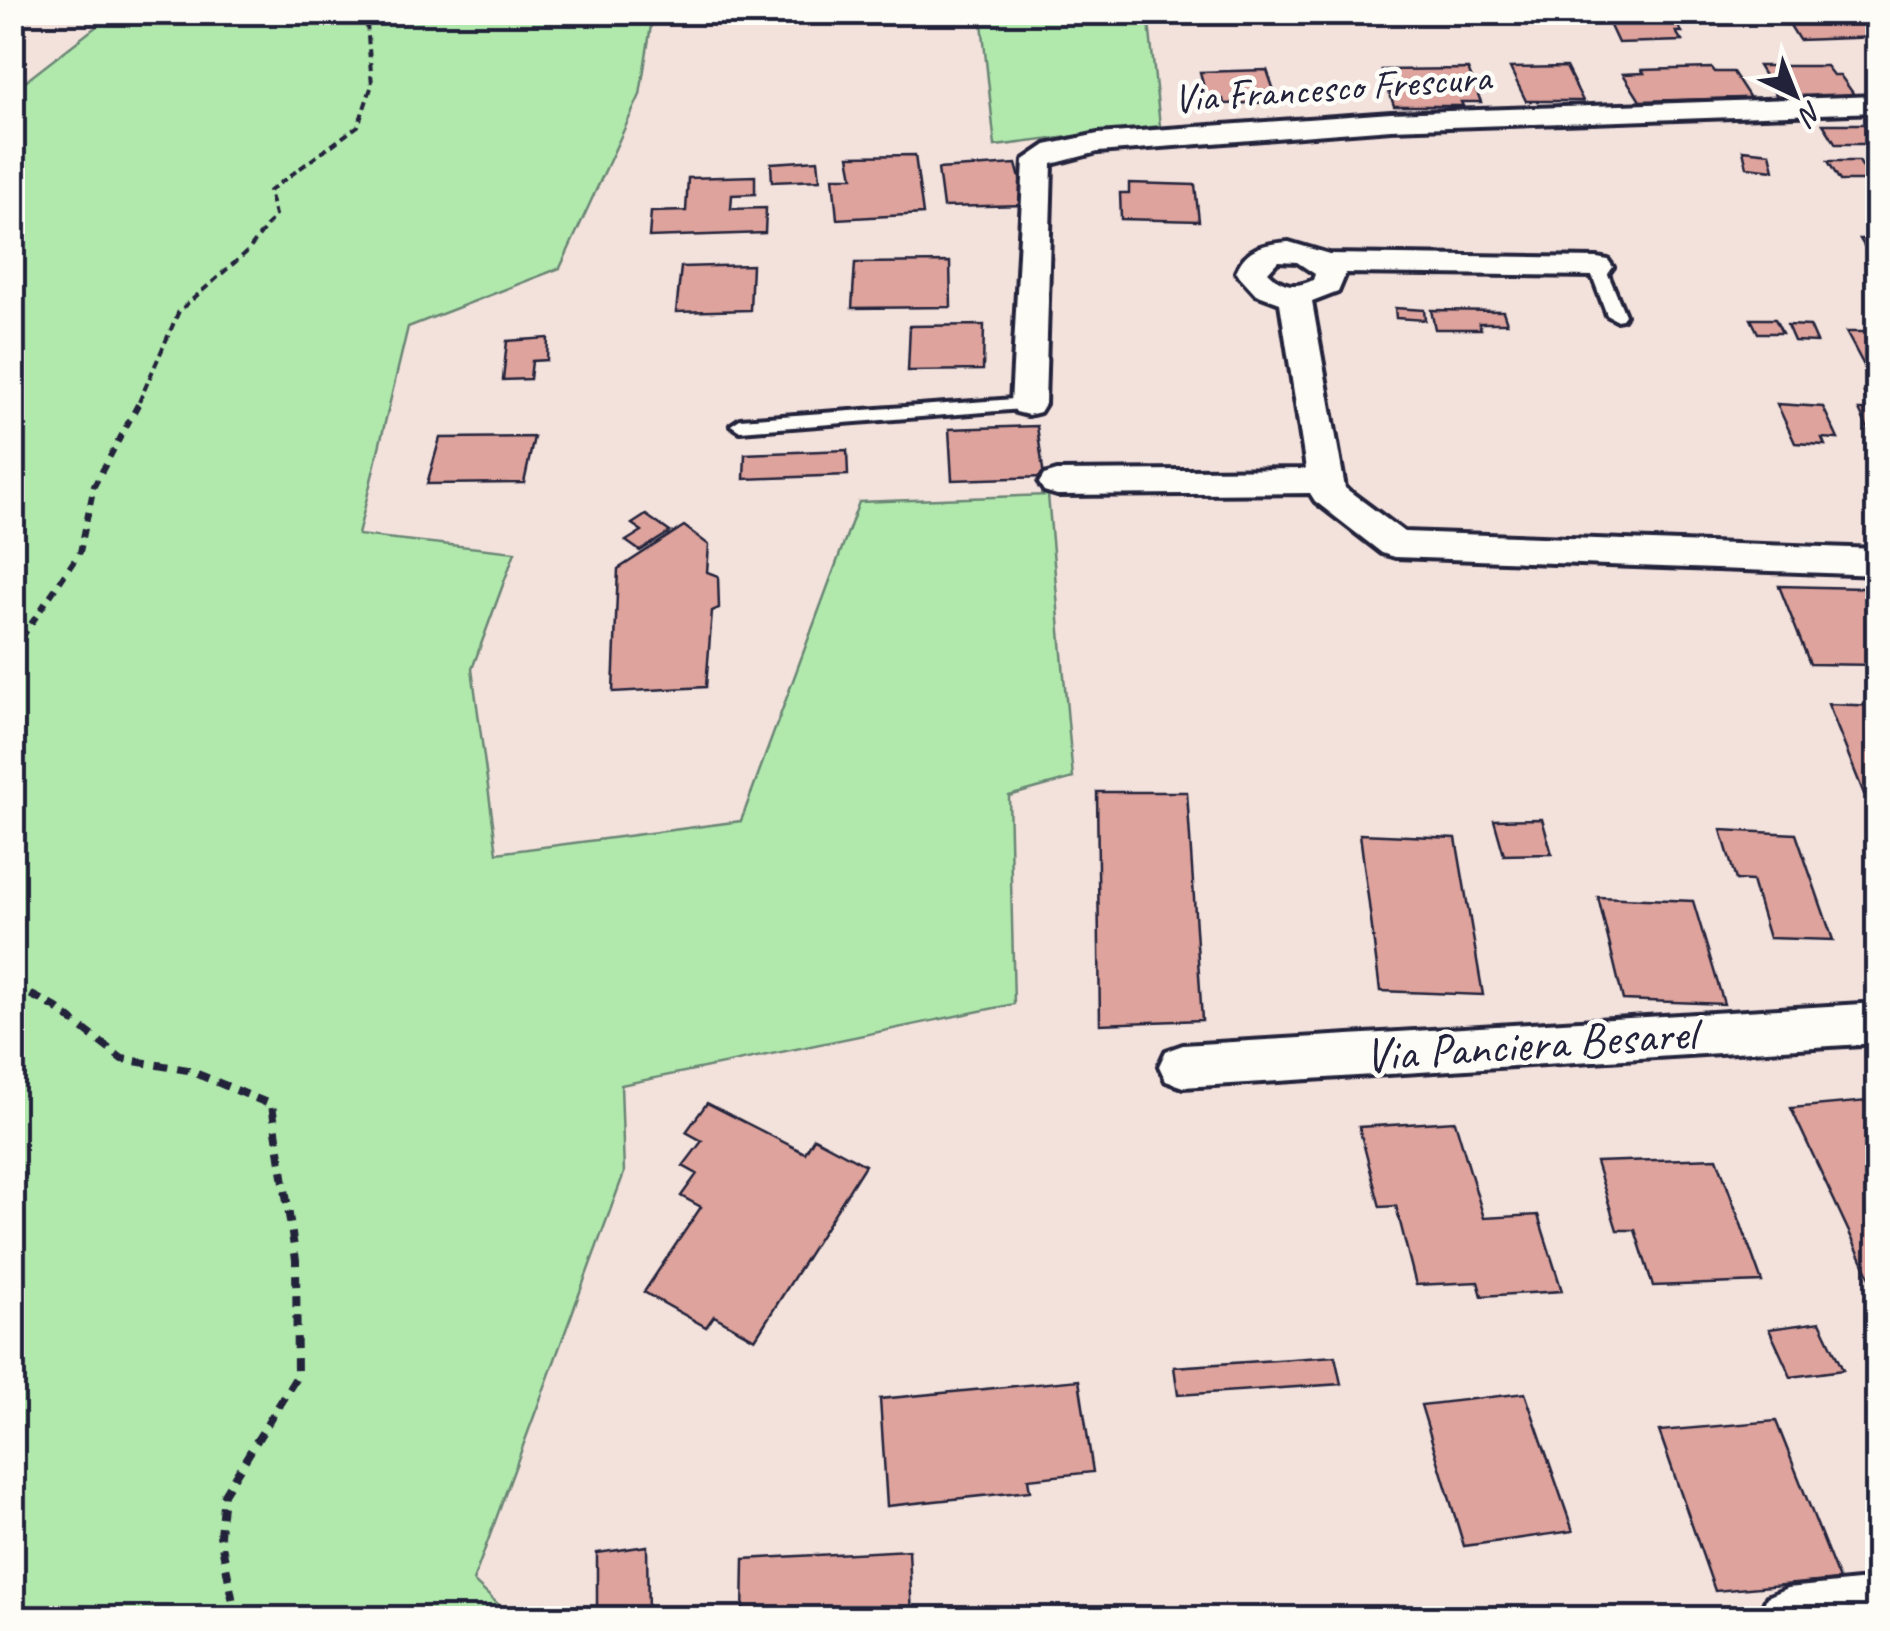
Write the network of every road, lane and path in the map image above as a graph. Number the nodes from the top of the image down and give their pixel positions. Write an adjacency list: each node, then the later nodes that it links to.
1 (366, 12): 12 (path)
2 (1878, 104): 7 (street, Via Francesco Frescura)
3 (1324, 263): 4 (street); 5 (street); 5 (street)
4 (1598, 267): 6 (lane)
5 (1296, 296): 9 (street)
6 (1616, 315)
7 (1028, 404): 8 (lane)
8 (740, 425)
9 (1326, 481): 10 (street); 11 (street)
10 (1057, 483)
11 (1878, 562)
12 (12, 652)
13 (12, 985): 17 (path)
14 (1878, 1023): 15 (street, Via Panciera Besarel)
15 (1183, 1066)
16 (1878, 1608): 18 (street)
17 (236, 1618)
18 (1788, 1618)

